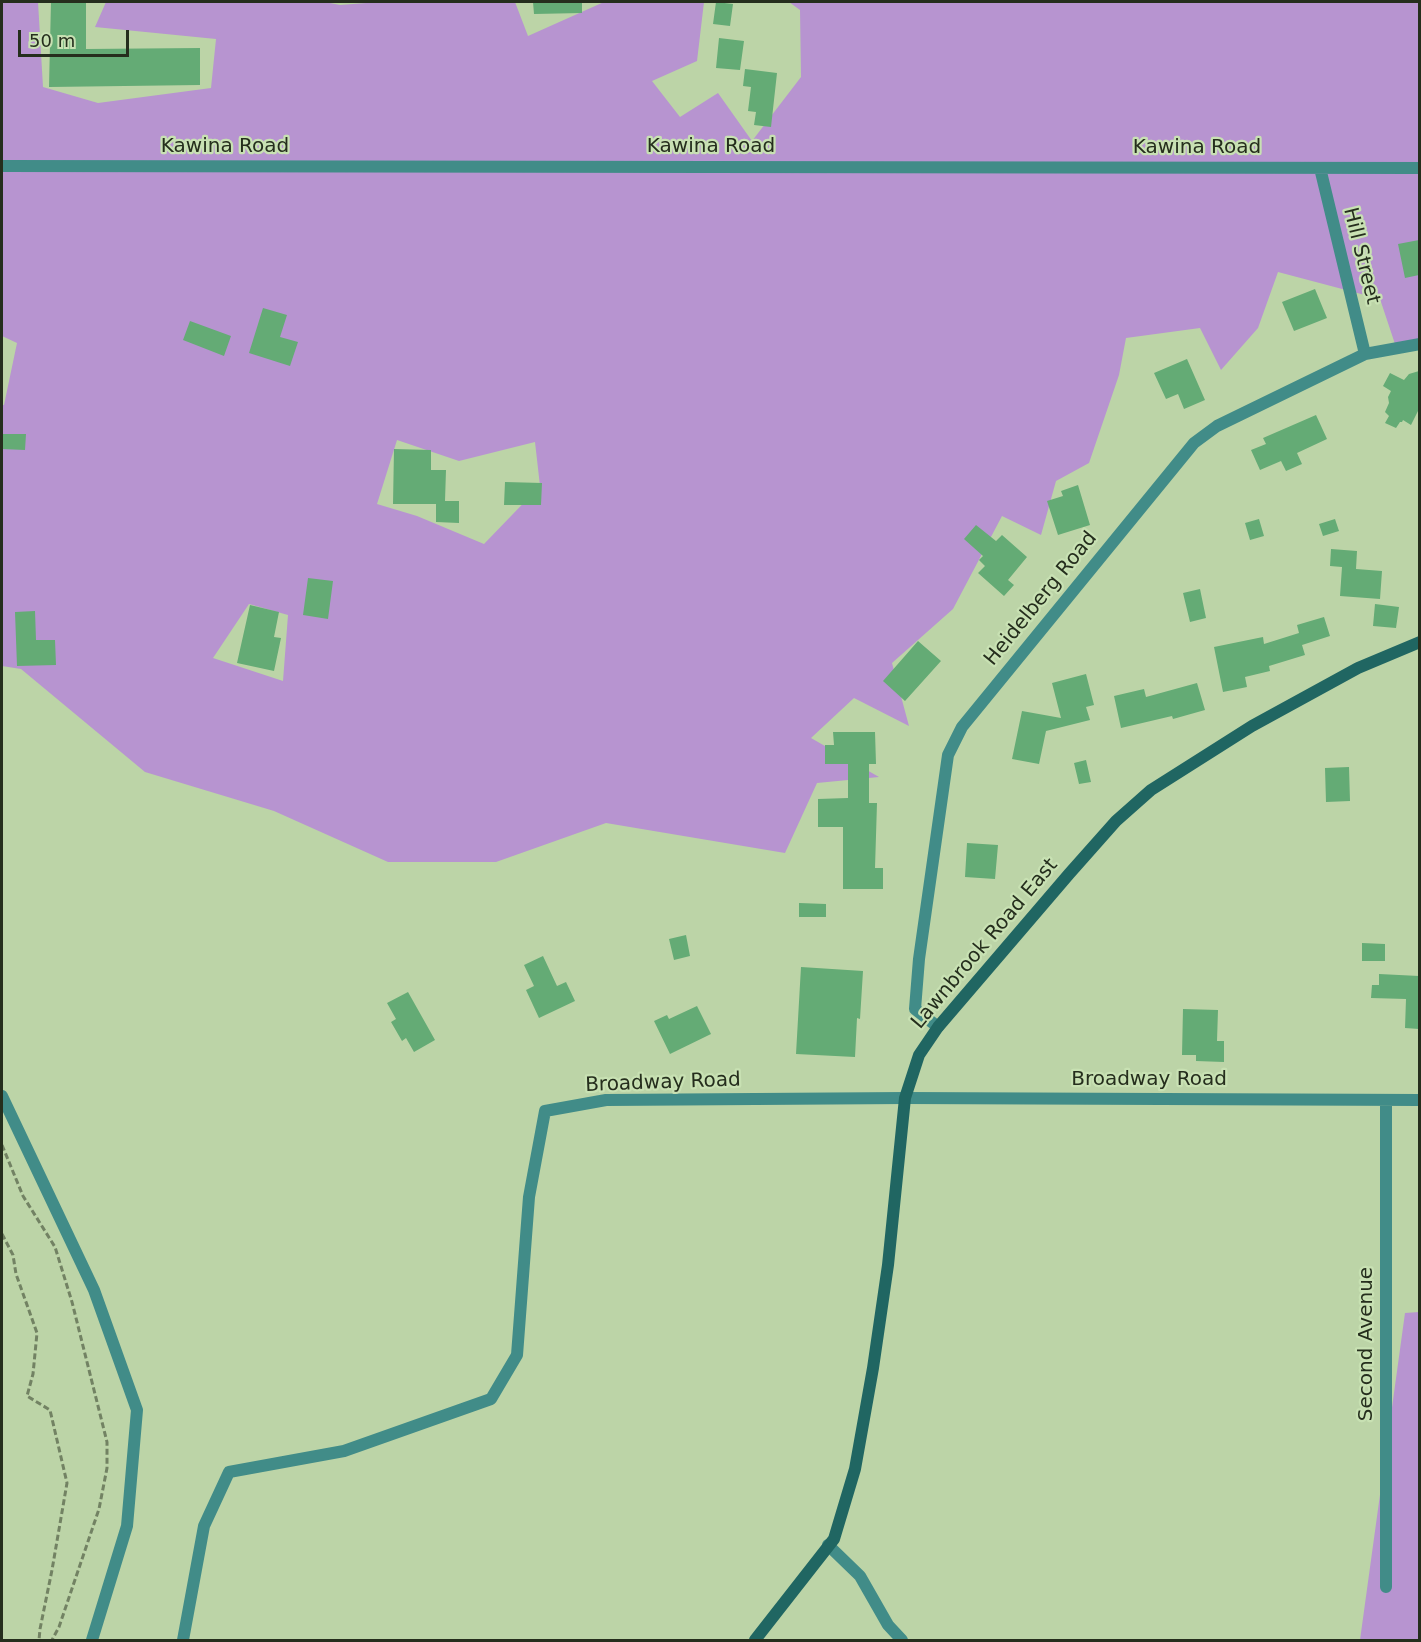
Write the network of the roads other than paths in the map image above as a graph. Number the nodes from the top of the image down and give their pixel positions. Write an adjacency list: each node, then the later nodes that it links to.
1 (2, 166): 2 (street, Kawina Road)
2 (1320, 168): 3 (street, Kawina Road); 5 (street, Hill Street)
3 (1419, 168)
4 (1419, 344): 5 (street, Heidelberg Road)
5 (1365, 354): 7 (street, Heidelberg Road)
6 (1419, 642): 7 (street, Lawnbrook Road East)
7 (939, 1027): 9 (street, Lawnbrook Road East)
8 (2, 1096): 14 (street)
9 (905, 1098): 10 (street, Broadway Road); 12 (street, Lawnbrook Road East); 15 (street, Broadway Road)
10 (1386, 1100): 11 (street, Broadway Road); 13 (street, Second Avenue)
11 (1419, 1100)
12 (828, 1545): 16 (street, Lawnbrook Road East); 17 (street)
13 (1386, 1587)
14 (92, 1641)
15 (183, 1641)
16 (755, 1641)
17 (902, 1641)

